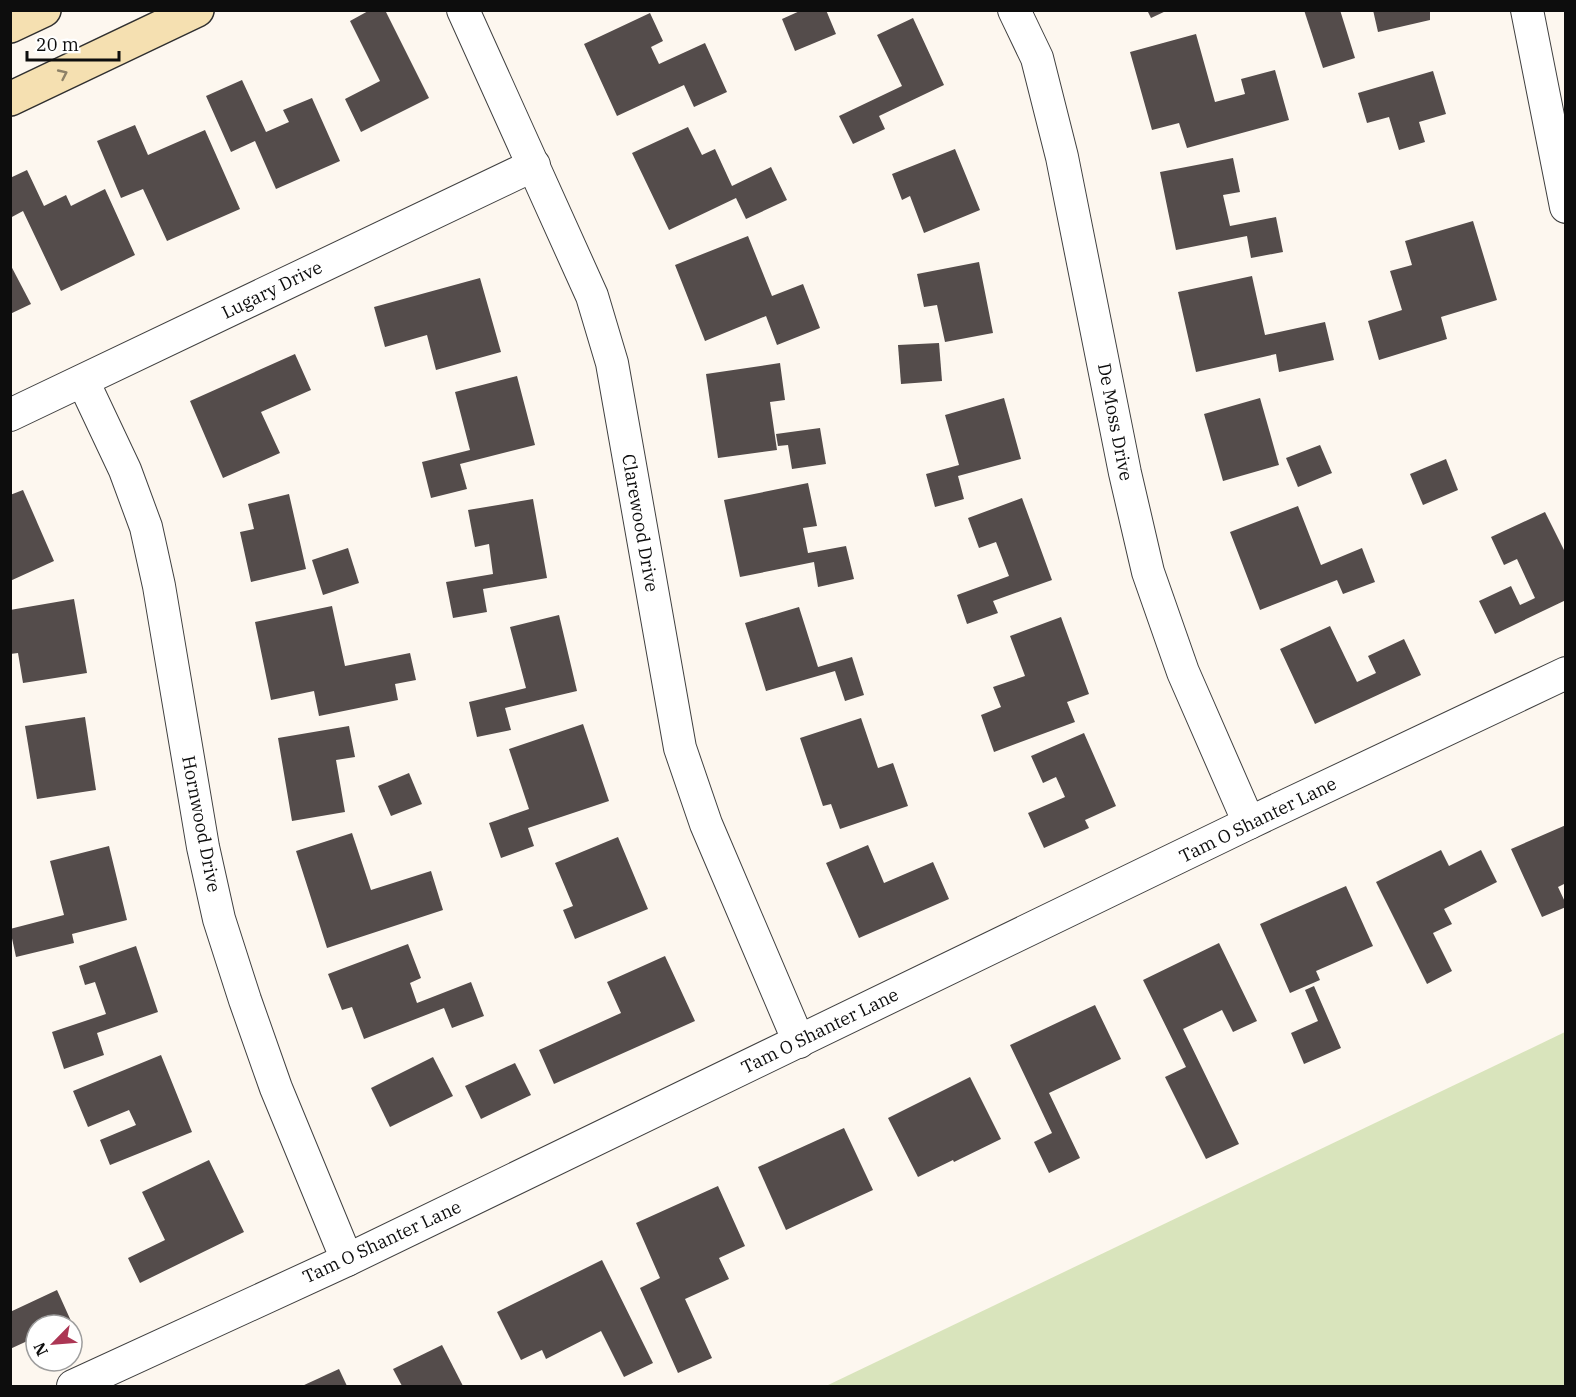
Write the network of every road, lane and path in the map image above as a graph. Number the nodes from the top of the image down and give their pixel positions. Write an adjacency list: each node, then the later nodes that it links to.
1 (44, 10): 6 (main road)
2 (197, 10): 7 (main road, one-way to 2)
3 (463, 10): 8 (street, Clarewood Drive)
4 (1014, 10): 13 (street, De Moss Drive)
5 (1527, 10): 9 (street)
6 (10, 26)
7 (10, 99)
8 (534, 165): 10 (street, Lugary Drive); 14 (street, Clarewood Drive)
9 (1566, 207)
10 (83, 381): 11 (street, Lugary Drive); 15 (street, Hornwood Drive)
11 (10, 415)
12 (1566, 674): 13 (street, Tam O Shanter Lane)
13 (1249, 823): 14 (street, Tam O Shanter Lane)
14 (799, 1042): 15 (street, Tam O Shanter Lane)
15 (347, 1260): 16 (street, Tam O Shanter Lane)
16 (73, 1386)

